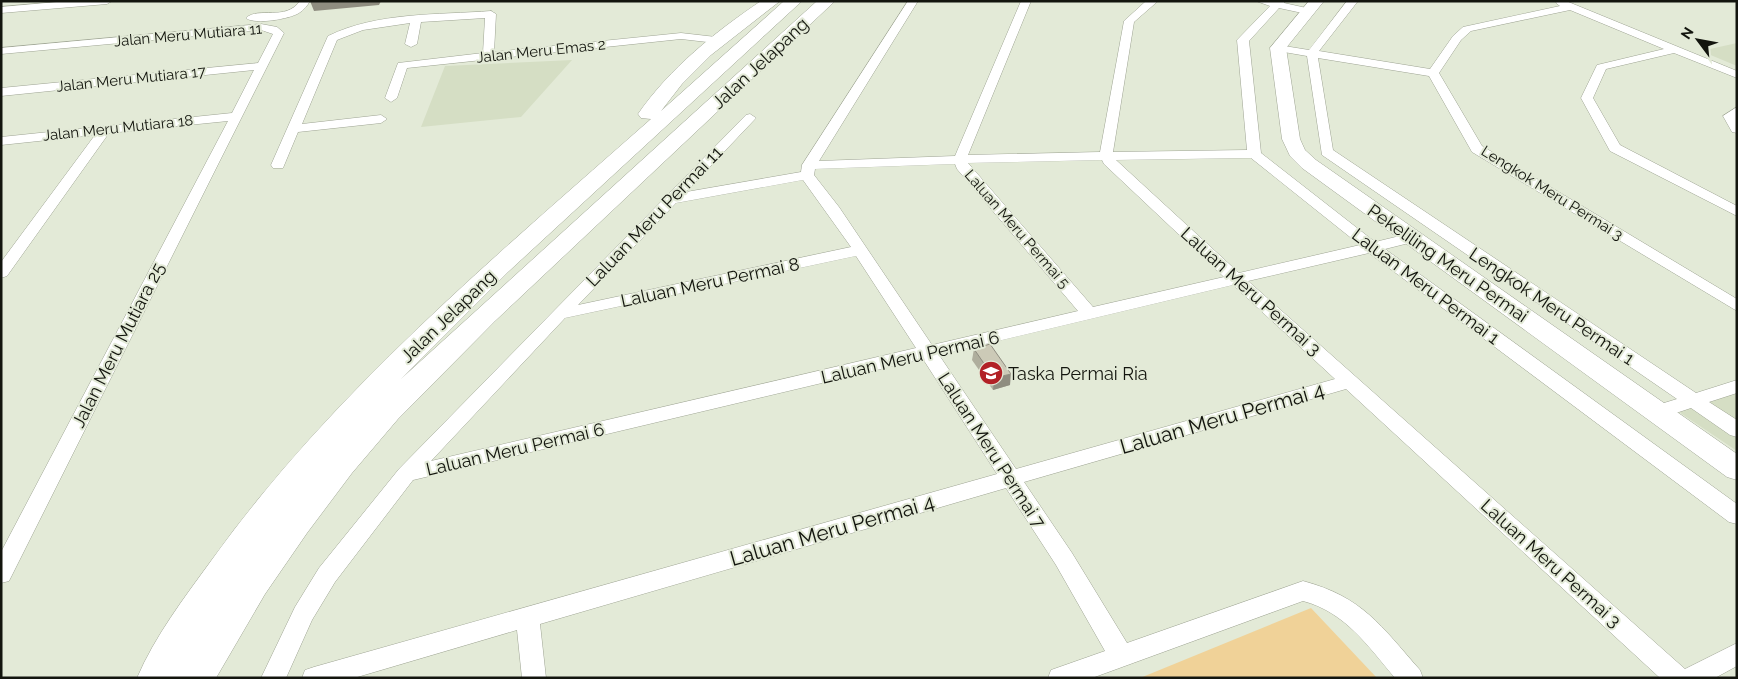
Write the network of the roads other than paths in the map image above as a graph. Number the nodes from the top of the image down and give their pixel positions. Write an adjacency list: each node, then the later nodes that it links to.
1 (107, 1): 14 (street)
2 (772, 1): 17 (main road)
3 (794, 1): 41 (main road, Jalan Jelapang)
4 (827, 1): 68 (main road, Jalan Jelapang)
5 (913, 1): 42 (street)
6 (1026, 1): 39 (street, Laluan Meru Permai 5)
7 (1153, 1): 38 (street)
8 (1353, 1): 22 (street)
9 (1556, 1): 13 (street)
10 (1273, 2): 12 (street); 37 (street)
11 (303, 5): 16 (street)
12 (1312, 6): 19 (street)
13 (1571, 7): 20 (street); 25 (street)
14 (1, 10)
15 (416, 21): 18 (street); 23 (street); 33 (street)
16 (1, 40)
17 (716, 40): 23 (street, Jalan Meru Emas 2); 41 (main road)
18 (411, 44)
19 (1278, 48): 22 (street); 45 (street, Pekeliling Meru Permai)
20 (1674, 50): 26 (street); 44 (street)
21 (1, 51): 24 (street, Jalan Meru Mutiara 11)
22 (1312, 53): 25 (street); 56 (street, Lengkok Meru Permai 1)
23 (488, 56): 28 (street, Jalan Meru Emas 2)
24 (262, 66): 27 (street, Jalan Meru Mutiara 17); 30 (street, Jalan Meru Mutiara 11)
25 (1433, 73): 50 (street, Lengkok Meru Permai 3)
26 (1737, 76)
27 (1, 92)
28 (391, 98)
29 (1737, 111): 34 (street)
30 (236, 116): 35 (street, Jalan Meru Mutiara 18); 63 (street, Jalan Meru Mutiara 25)
31 (750, 118): 43 (street, Laluan Meru Permai 11)
32 (382, 119): 33 (street)
33 (294, 129): 40 (street)
34 (1737, 129)
35 (104, 130): 36 (street, Jalan Meru Mutiara 18); 48 (street)
36 (1, 141)
37 (1254, 154): 38 (street); 46 (street, Laluan Meru Permai 1)
38 (1106, 155): 39 (street); 49 (street, Laluan Meru Permai 3)
39 (960, 159): 42 (street); 52 (street, Laluan Meru Permai 5)
40 (278, 165)
41 (607, 169): 67 (main road, Jalan Jelapang)
42 (808, 170): 43 (street); 47 (street, Laluan Meru Permai 7)
43 (672, 199): 51 (street, Laluan Meru Permai 11)
44 (1737, 212)
45 (1412, 238): 46 (street, Laluan Meru Permai 6); 57 (street, Pekeliling Meru Permai)
46 (1373, 248): 49 (street, Laluan Meru Permai 6); 62 (street, Laluan Meru Permai 1)
47 (861, 250): 51 (street, Laluan Meru Permai 8); 53 (street, Laluan Meru Permai 7)
48 (1, 273)
49 (1237, 280): 52 (street, Laluan Meru Permai 6); 54 (street, Laluan Meru Permai 3)
50 (1737, 306)
51 (559, 314): 60 (street, Laluan Meru Permai 11)
52 (1090, 314): 53 (street, Laluan Meru Permai 6)
53 (928, 353): 60 (street, Laluan Meru Permai 6); 61 (street, Laluan Meru Permai 7)
54 (1350, 381): 61 (street, Laluan Meru Permai 4); 74 (street, Laluan Meru Permai 3)
55 (1737, 386): 56 (street)
56 (1693, 401): 57 (street); 58 (street)
57 (1658, 412): 59 (street, Pekeliling Meru Permai)
58 (1737, 430)
59 (1737, 469)
60 (406, 474): 69 (street, Laluan Meru Permai 11)
61 (1011, 479): 64 (street, Laluan Meru Permai 4); 66 (street, Laluan Meru Permai 7)
62 (1737, 516)
63 (1, 574)
64 (527, 617): 70 (street, Laluan Meru Permai 4); 71 (street)
65 (1737, 654): 75 (street)
66 (1121, 655): 72 (street); 73 (street)
67 (156, 678)
68 (195, 678)
69 (273, 678)
70 (314, 678)
71 (534, 678)
72 (1060, 678)
73 (1411, 678)
74 (1678, 678)
75 (1692, 678)

